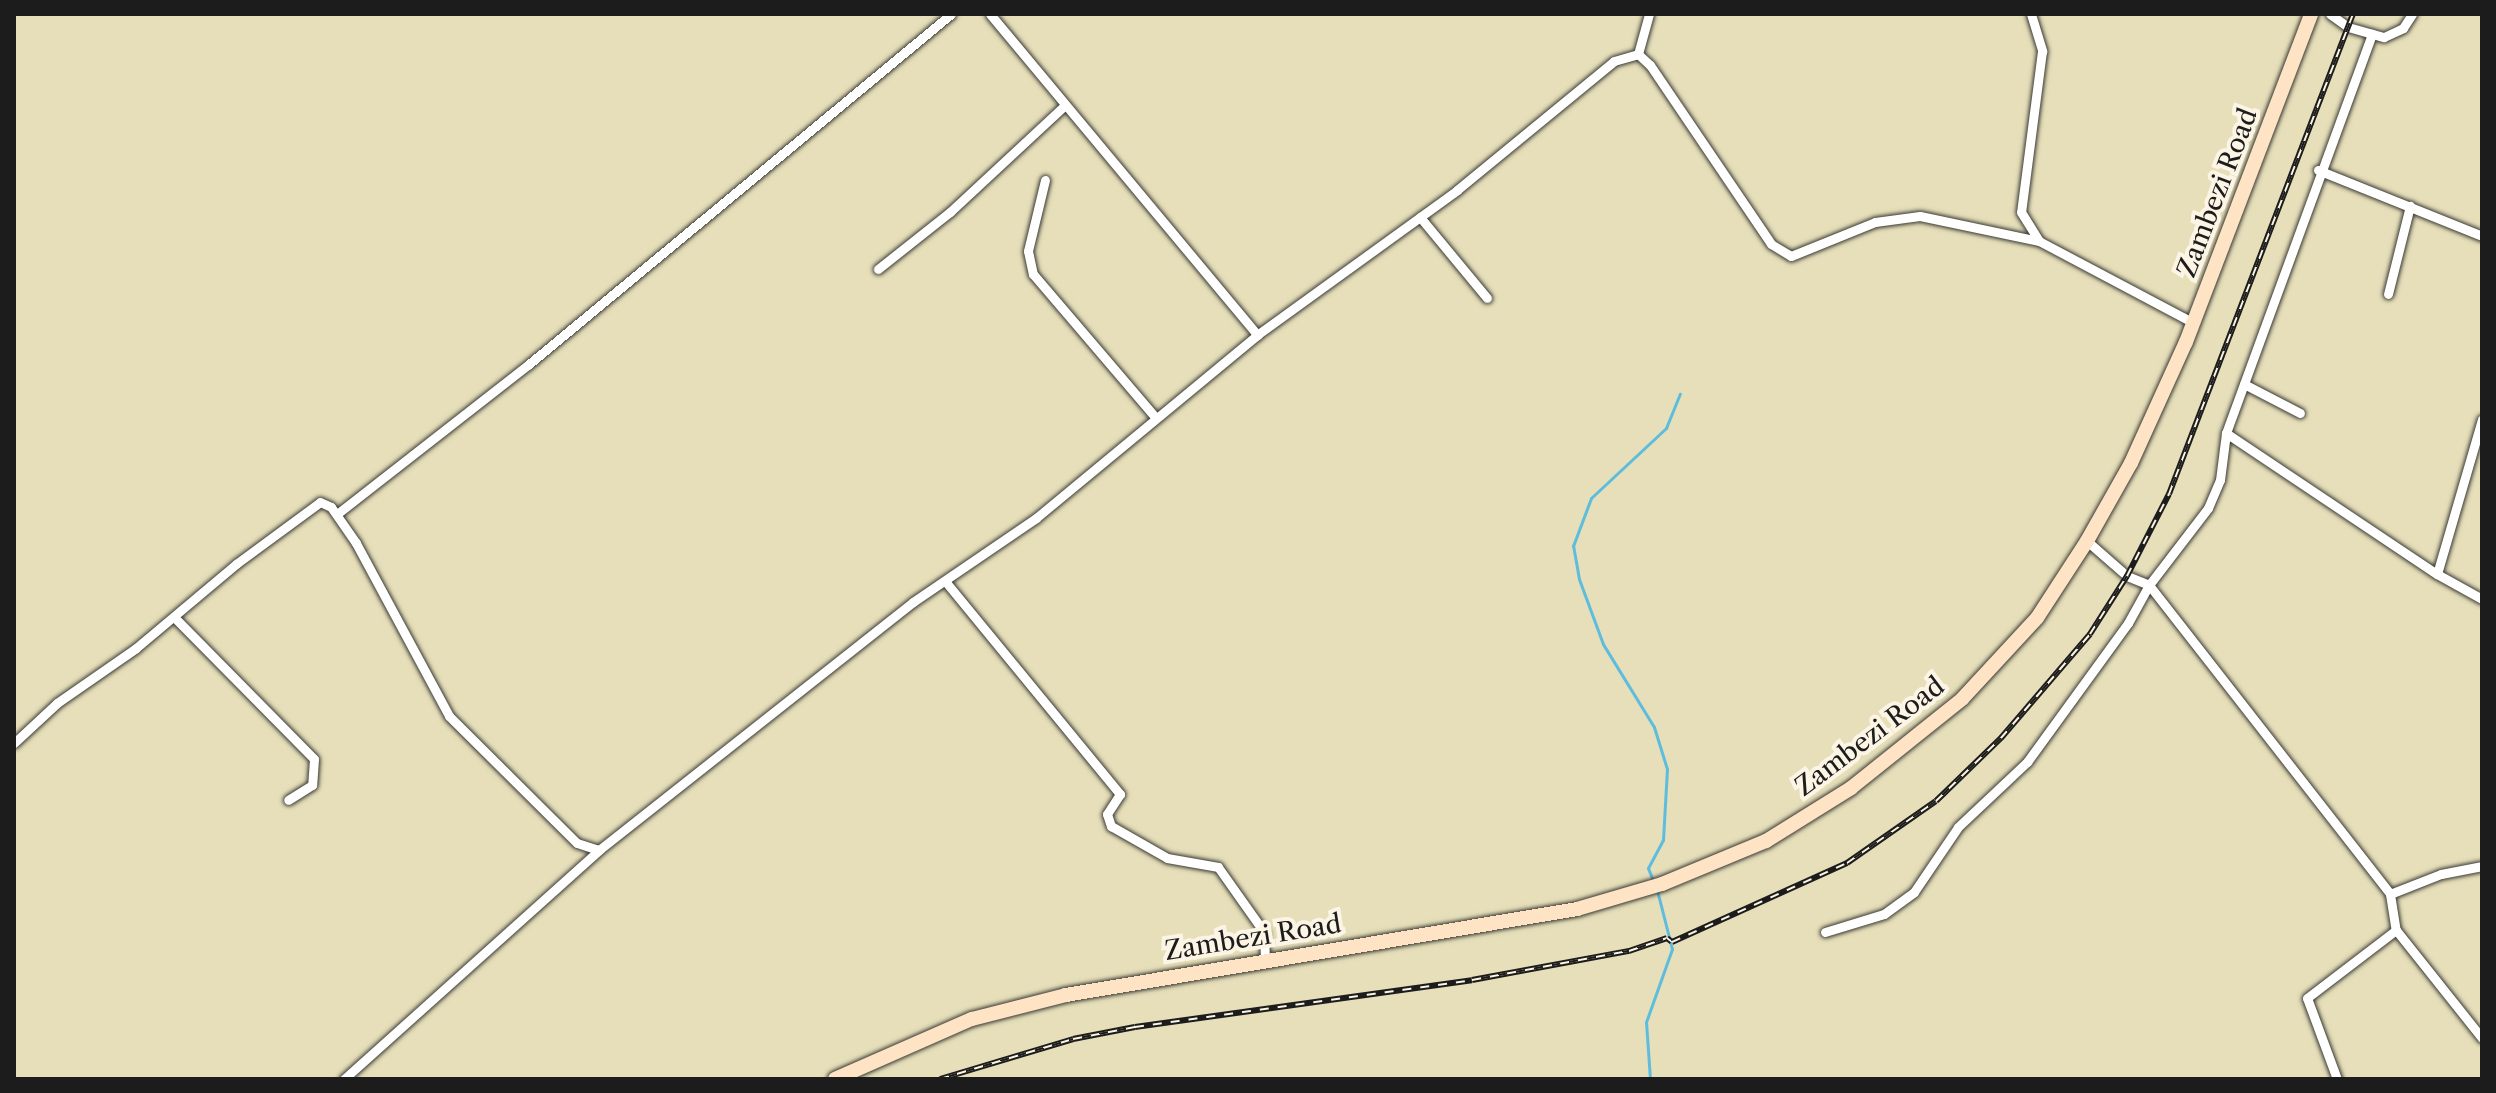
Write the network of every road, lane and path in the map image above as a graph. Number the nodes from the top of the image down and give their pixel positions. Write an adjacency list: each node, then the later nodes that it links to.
1 (951, 14): 27 (street)
2 (990, 14): 10 (street)
3 (1649, 14): 9 (street)
4 (2031, 14): 16 (street)
5 (2311, 14): 20 (main road, Zambezi Road)
6 (2330, 14): 8 (street)
7 (2412, 14): 8 (street)
8 (2372, 34): 11 (street)
9 (1638, 54): 14 (street); 16 (street)
10 (1065, 105): 17 (street); 21 (street)
11 (2318, 170): 13 (street); 22 (street)
12 (1045, 180): 24 (street)
13 (2410, 206): 15 (street); 18 (street)
14 (1420, 217): 19 (street); 21 (street)
15 (2482, 236)
16 (2039, 241): 20 (street)
17 (878, 269)
18 (2388, 294)
19 (1487, 298)
20 (2194, 323): 28 (main road, Zambezi Road)
21 (1257, 335): 24 (street)
22 (2244, 384): 23 (street); 26 (street)
23 (2300, 413)
24 (1156, 418): 30 (street)
25 (2482, 419): 29 (street)
26 (2226, 433): 29 (street); 31 (street)
27 (337, 514): 33 (street); 36 (street)
28 (2087, 541): 31 (street); 41 (main road, Zambezi Road)
29 (2437, 574): 32 (street)
30 (945, 581): 36 (street); 41 (street)
31 (2149, 585): 38 (street); 40 (street)
32 (2482, 599)
33 (174, 617): 34 (street); 35 (street)
34 (14, 743)
35 (288, 800)
36 (599, 850): 43 (street)
37 (2482, 866): 38 (street)
38 (2390, 894): 39 (street)
39 (2396, 930): 42 (street); 45 (street)
40 (1825, 932)
41 (1265, 960): 44 (main road, Zambezi Road)
42 (2482, 1038)
43 (344, 1079)
44 (835, 1079)
45 (2337, 1079)

